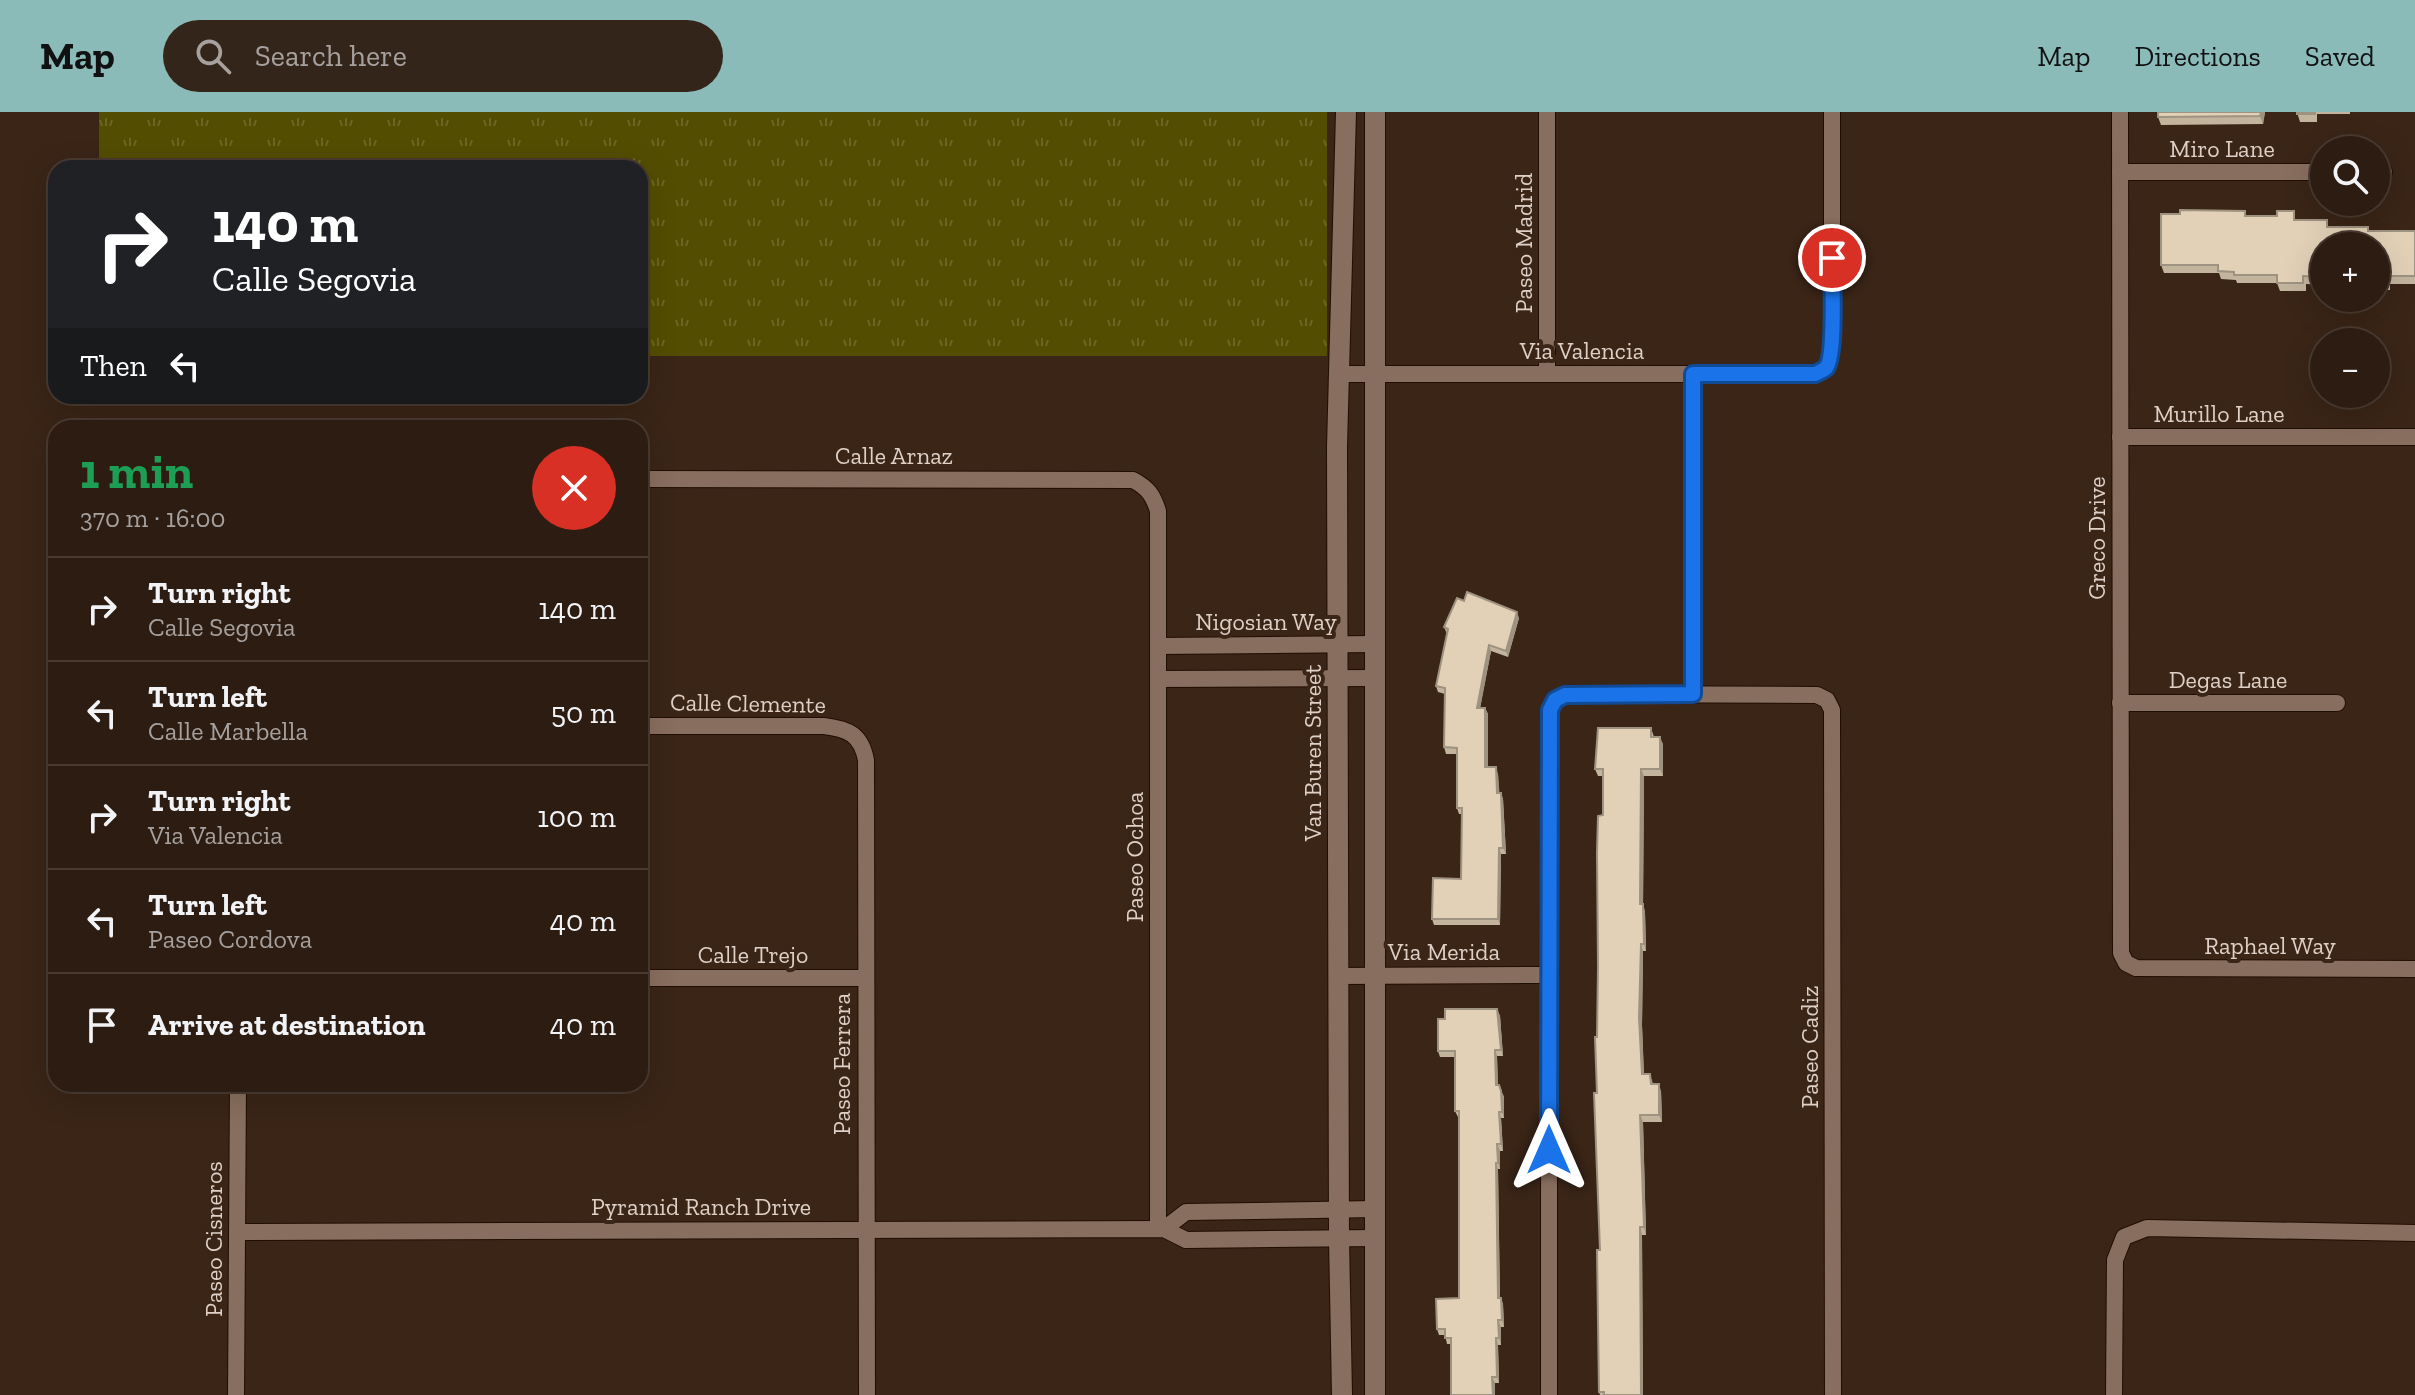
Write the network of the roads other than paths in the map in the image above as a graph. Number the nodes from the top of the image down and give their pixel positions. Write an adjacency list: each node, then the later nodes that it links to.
1 (1346, 112): 8 (street, Van Buren Street)
2 (1375, 112): 9 (street)
3 (1547, 112): 10 (street, Paseo Madrid)
4 (1832, 112): 11 (street, Via Valencia)
5 (2120, 112): 6 (street, Greco Drive)
6 (2120, 172): 7 (street, Miro Lane); 12 (street, Greco Drive)
7 (2310, 172)
8 (1338, 374): 9 (street, Via Valencia); 16 (street, Van Buren Street)
9 (1376, 374): 10 (street, Via Valencia); 17 (street)
10 (1547, 374): 11 (street, Via Valencia)
11 (1693, 374): 22 (street)
12 (2120, 437): 13 (street, Murillo Lane); 23 (street, Greco Drive)
13 (2415, 437)
14 (648, 479): 15 (street, Calle Arnaz)
15 (1147, 487): 18 (street, Paseo Ochoa)
16 (1338, 644): 17 (street, Nigosian Way); 18 (street, Nigosian Way); 21 (street, Van Buren Street)
17 (1374, 644): 19 (street)
18 (1158, 646): 20 (street, Paseo Ochoa)
19 (1374, 678): 21 (street); 29 (street)
20 (1158, 679): 21 (street); 38 (street, Paseo Ochoa)
21 (1337, 679): 31 (street, Van Buren Street)
22 (1693, 694): 30 (street); 48 (street, Paseo Cadiz)
23 (2120, 703): 24 (street, Degas Lane); 27 (street, Greco Drive)
24 (2337, 703)
25 (648, 726): 26 (street, Calle Clemente)
26 (854, 736): 33 (street, Paseo Ferrera)
27 (2126, 963): 28 (street, Raphael Way)
28 (2415, 969)
29 (1375, 975): 30 (street, Via Merida); 31 (street, Via Merida); 36 (street)
30 (1549, 975): 47 (street)
31 (1338, 976): 35 (street, Van Buren Street)
32 (648, 978): 33 (street, Calle Trejo)
33 (865, 978): 37 (street, Paseo Ferrera)
34 (238, 1092): 39 (street, Paseo Cisneros)
35 (1339, 1209): 36 (street, Pyramid Ranch Drive); 38 (street, Pyramid Ranch Drive); 41 (street, Van Buren Street)
36 (1375, 1209): 42 (street)
37 (866, 1229): 38 (street, Pyramid Ranch Drive); 39 (street, Pyramid Ranch Drive); 44 (street, Paseo Ferrera)
38 (1161, 1229): 41 (street, Pyramid Ranch Drive)
39 (237, 1232): 43 (street, Paseo Cisneros)
40 (2415, 1233): 49 (street)
41 (1339, 1238): 42 (street, Pyramid Ranch Drive); 45 (street, Van Buren Street)
42 (1376, 1238): 46 (street)
43 (236, 1395)
44 (867, 1395)
45 (1342, 1395)
46 (1375, 1395)
47 (1549, 1395)
48 (1833, 1395)
49 (2114, 1395)

